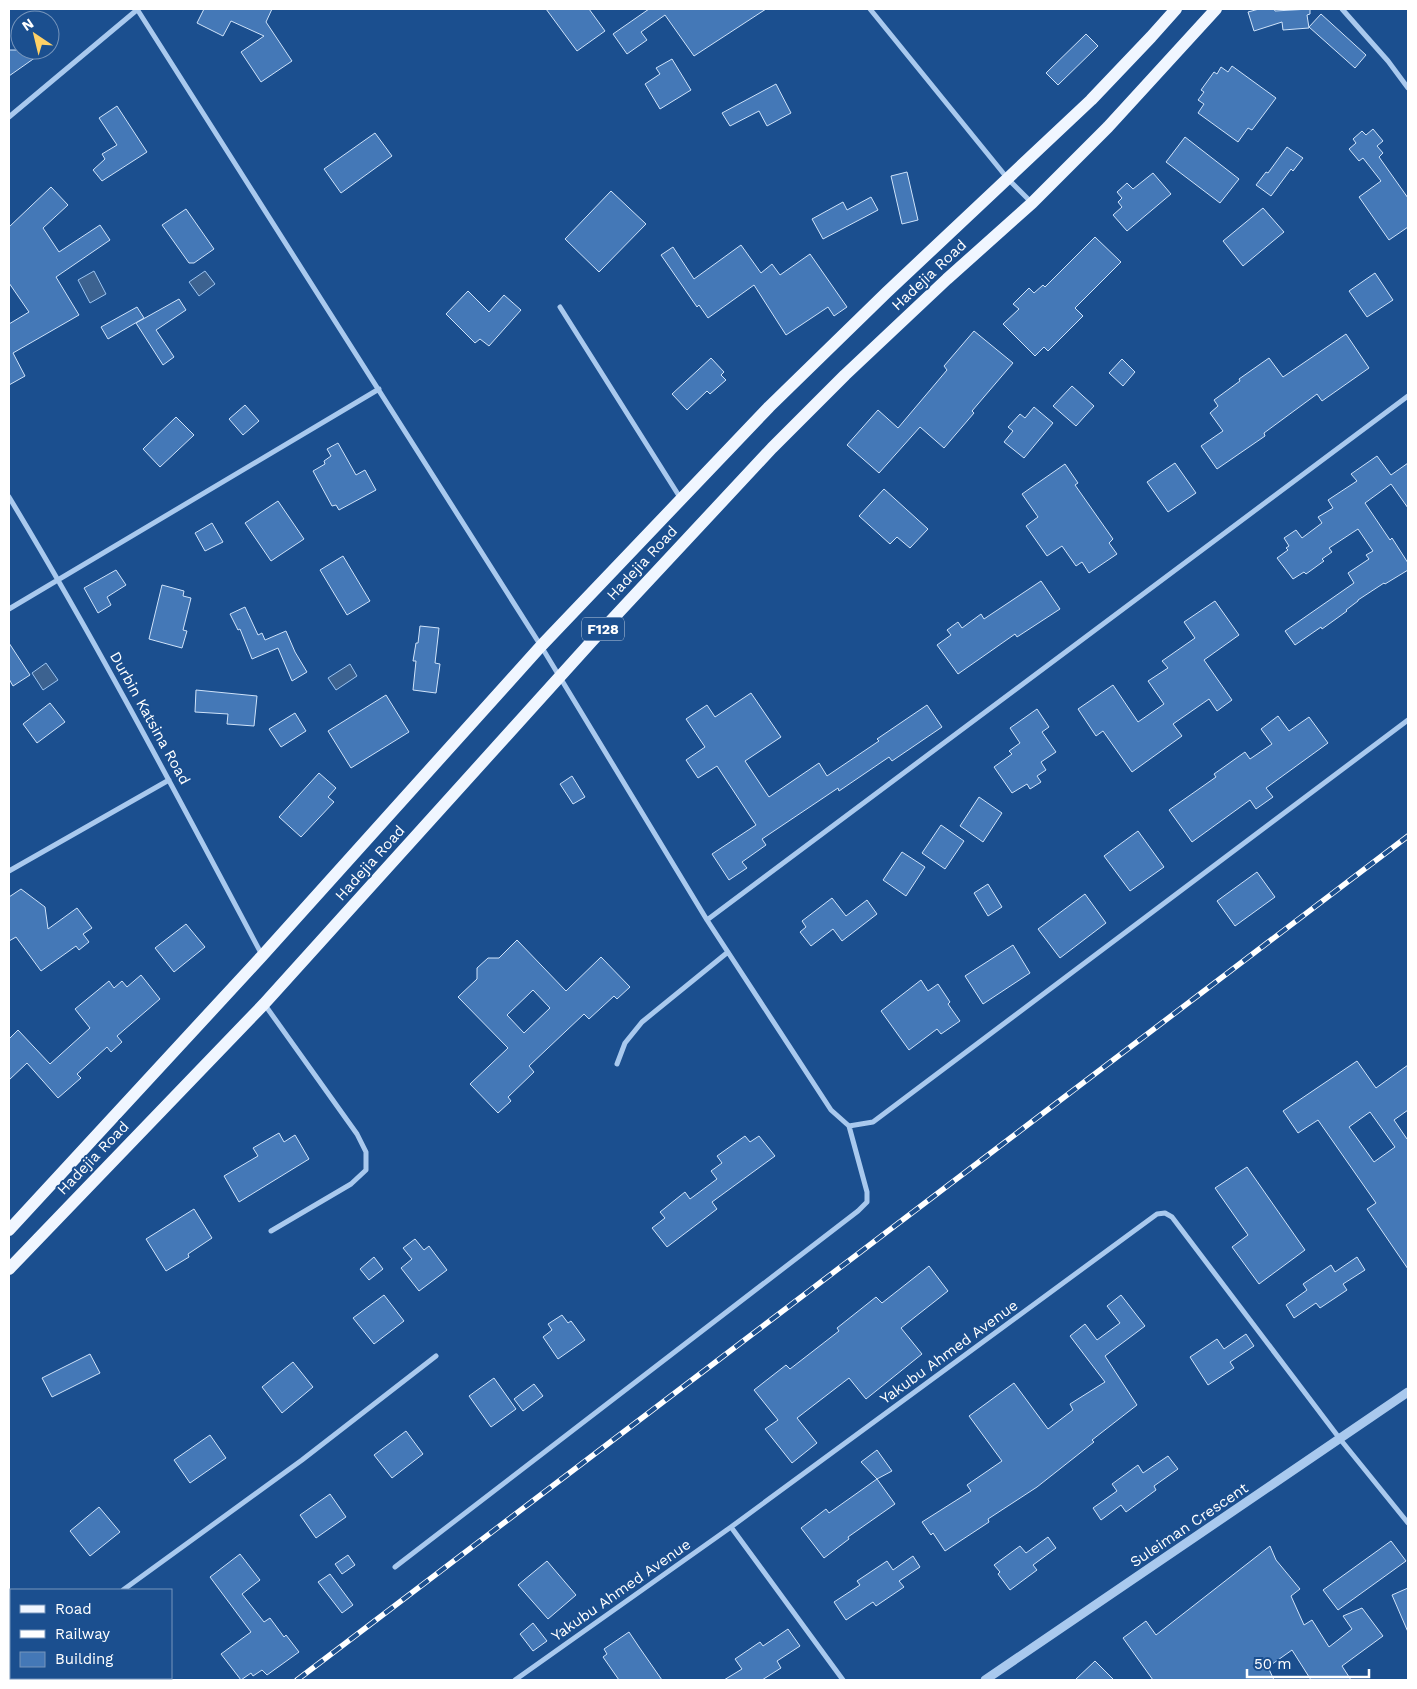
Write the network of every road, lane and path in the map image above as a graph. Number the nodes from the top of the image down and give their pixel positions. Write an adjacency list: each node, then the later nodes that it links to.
1 (138, 9): 7 (street); 11 (street)
2 (870, 9): 8 (street)
3 (1176, 9): 8 (main road, Hadejia Road / F128)
4 (1216, 9): 9 (main road, Hadejia Road / F128)
5 (1342, 9): 6 (street)
6 (1408, 88)
7 (9, 117)
8 (1008, 179): 9 (street); 14 (main road, Hadejia Road / F128)
9 (1032, 203): 18 (main road, Hadejia Road / F128)
10 (560, 306): 14 (street)
11 (379, 389): 15 (street); 17 (street)
12 (1408, 396): 22 (street)
13 (9, 497): 15 (street, Durbin Katsina Road)
14 (681, 499): 17 (main road, Hadejia Road / F128)
15 (58, 579): 16 (street); 20 (street, Durbin Katsina Road)
16 (9, 609)
17 (541, 646): 18 (street); 24 (main road, Hadejia Road / F128)
18 (560, 677): 22 (street); 25 (main road, Hadejia Road / F128)
19 (1408, 720): 27 (street)
20 (170, 780): 21 (street); 24 (street, Durbin Katsina Road)
21 (9, 871)
22 (707, 920): 23 (street)
23 (728, 952): 26 (street); 27 (street)
24 (262, 956): 28 (main road, Hadejia Road / F128)
25 (264, 1004): 29 (street); 30 (main road, Hadejia Road / F128)
26 (616, 1064)
27 (849, 1126): 36 (street)
28 (9, 1230)
29 (270, 1231)
30 (9, 1269)
31 (436, 1356): 37 (street)
32 (1408, 1392): 33 (street, Suleiman Crescent)
33 (1340, 1439): 34 (street, Yakubu Ahmed Avenue); 35 (street, Yakubu Ahmed Avenue); 40 (street, Suleiman Crescent)
34 (1408, 1523)
35 (731, 1527): 38 (street, Yakubu Ahmed Avenue); 39 (street)
36 (395, 1567)
37 (124, 1589)
38 (515, 1680)
39 (843, 1680)
40 (985, 1680)

